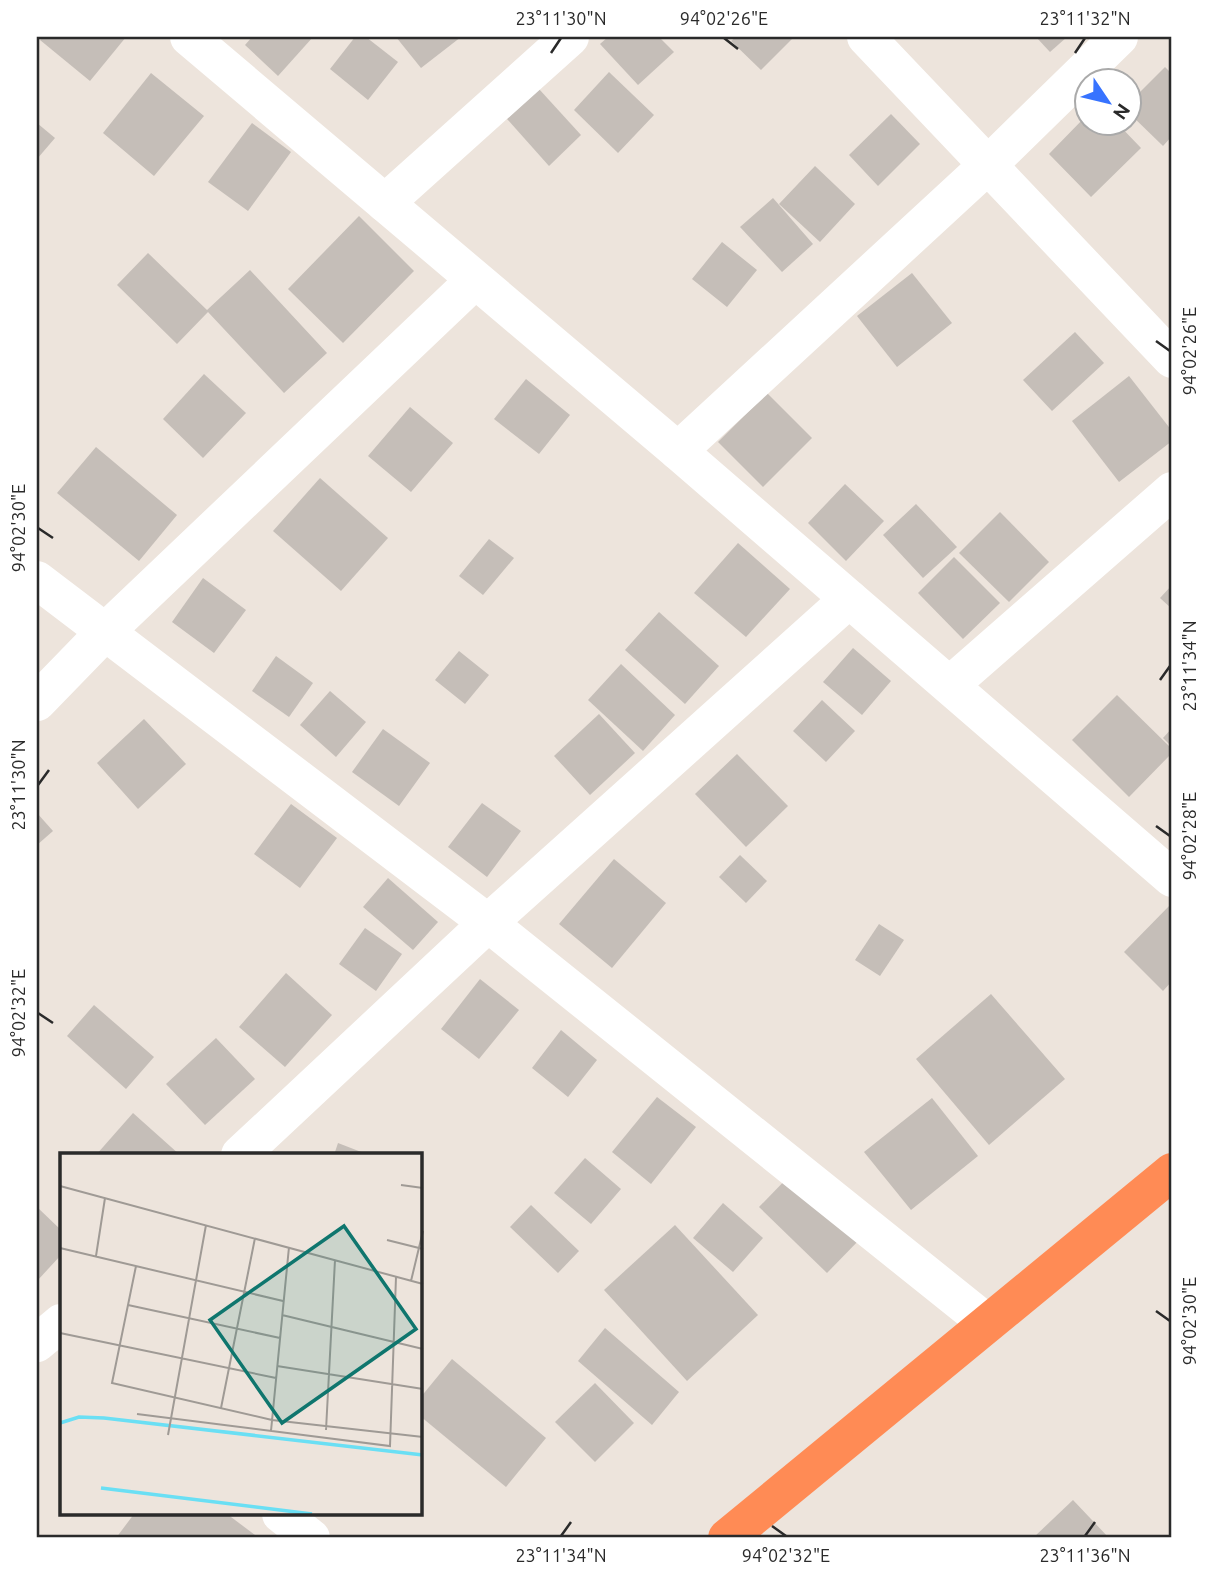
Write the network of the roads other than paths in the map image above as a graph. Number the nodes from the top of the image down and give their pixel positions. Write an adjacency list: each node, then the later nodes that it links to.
1 (189, 37): 6 (street)
2 (570, 37): 6 (street)
3 (866, 37): 5 (street)
4 (1119, 37): 5 (street)
5 (989, 164): 8 (street); 9 (street)
6 (385, 203): 7 (street)
7 (474, 280): 9 (street); 13 (street)
8 (1172, 359)
9 (678, 451): 12 (street)
10 (1172, 491): 14 (street)
11 (37, 580): 13 (street)
12 (849, 599): 14 (street); 17 (street)
13 (104, 633): 15 (street); 17 (street)
14 (950, 685): 16 (street)
15 (37, 702)
16 (1172, 878)
17 (488, 923): 18 (street); 20 (street)
18 (242, 1153)
19 (1172, 1171): 20 (highway)
20 (987, 1322): 23 (highway)
21 (284, 1516): 22 (street)
22 (311, 1538)
23 (727, 1538)

